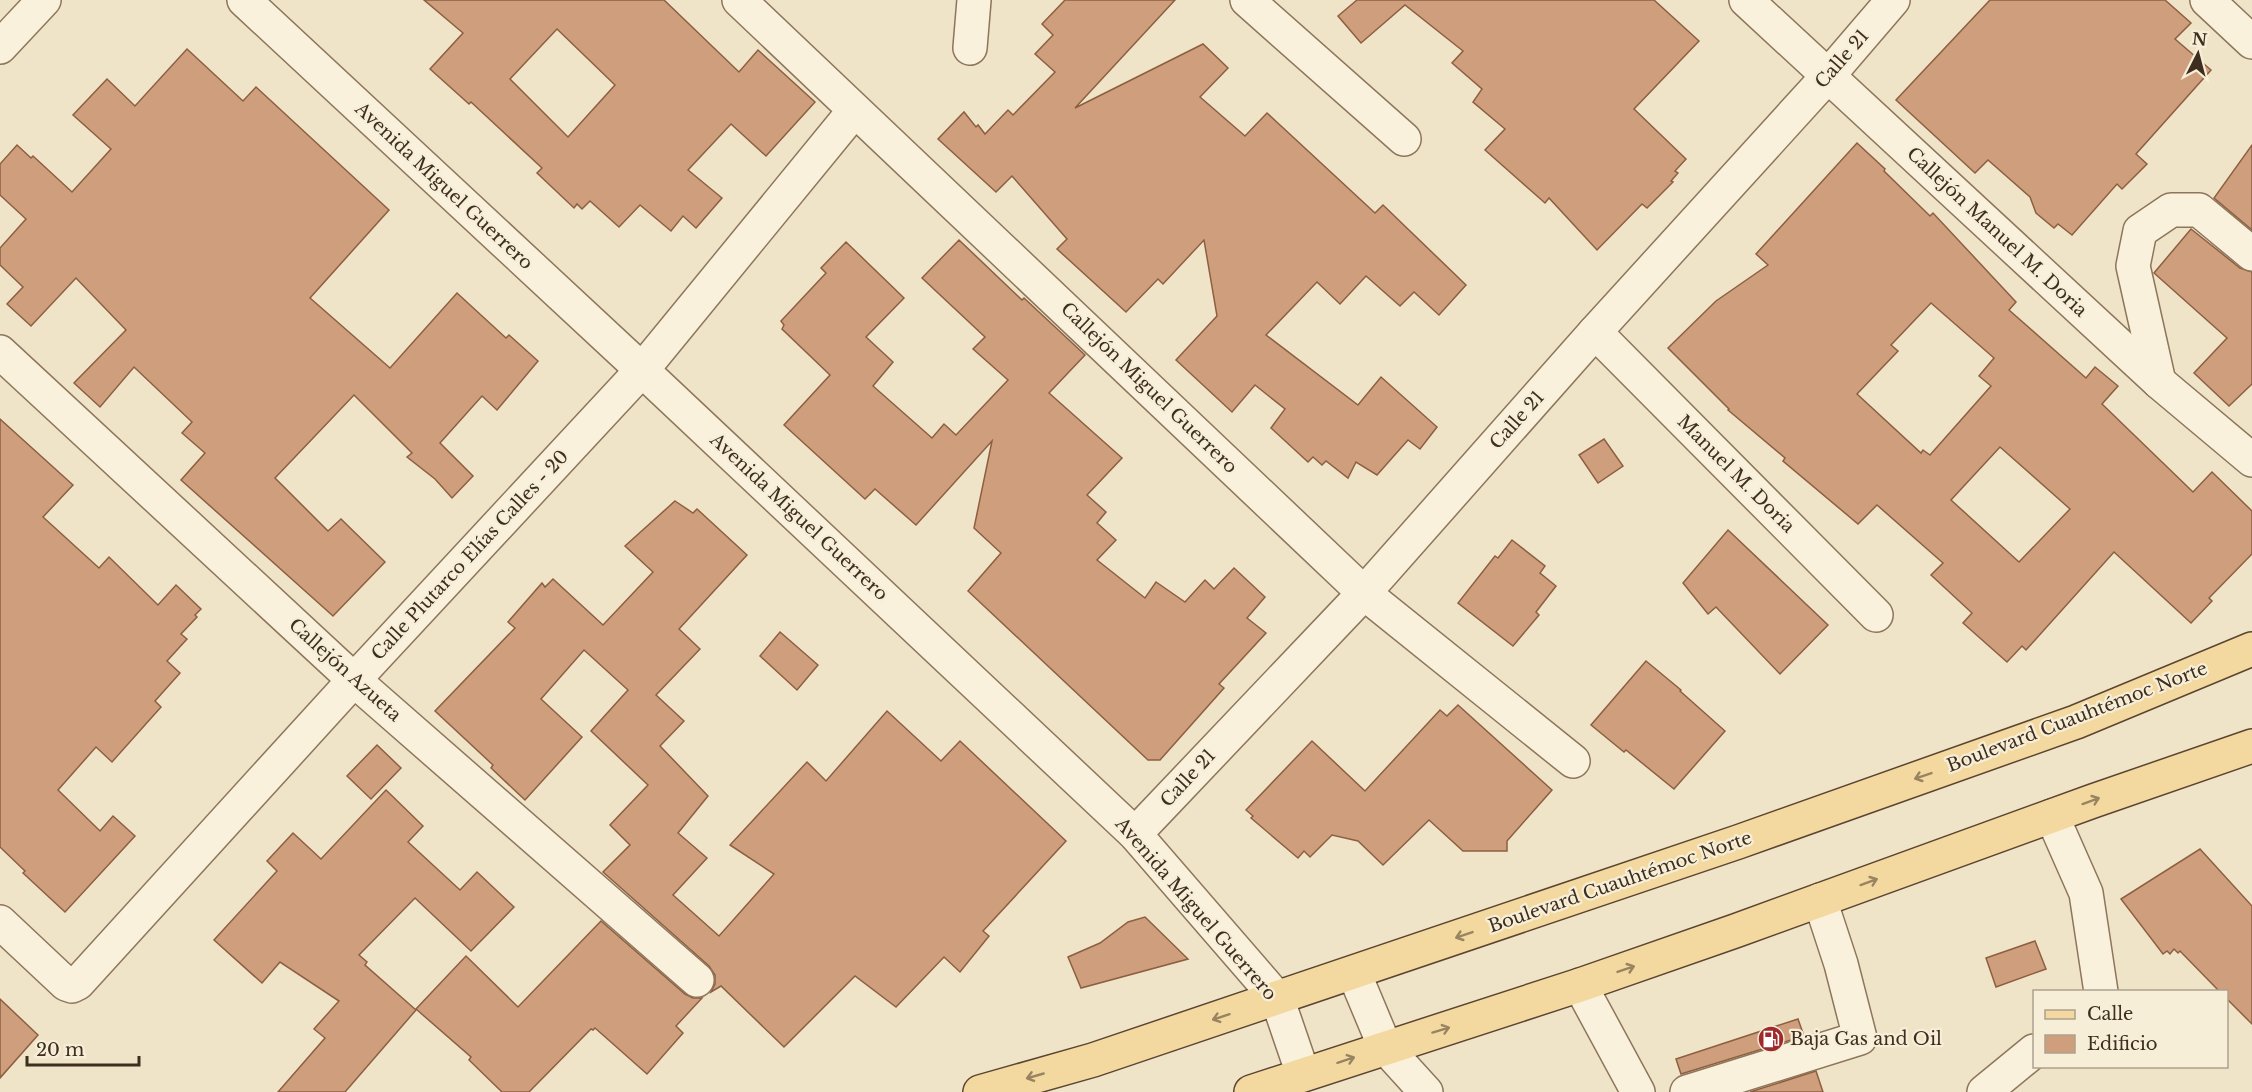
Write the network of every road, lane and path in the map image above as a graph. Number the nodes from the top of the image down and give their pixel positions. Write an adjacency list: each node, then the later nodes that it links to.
1 (44, 0): 10 (street)
2 (244, 0): 18 (street, Avenida Miguel Guerrero)
3 (739, 0): 13 (street, Callejón Miguel Guerrero)
4 (974, 0): 11 (street)
5 (1247, 0): 14 (street)
6 (1746, 0): 12 (street, Callejón Manuel M. Doria)
7 (1893, 0): 12 (street, Calle 21)
8 (2206, 0): 9 (street)
9 (2252, 42)
10 (0, 47)
11 (970, 48)
12 (1827, 76): 16 (street, Calle 21); 19 (street, Callejón Manuel M. Doria)
13 (854, 111): 18 (street, Calle Plutarco Elías Calles - 20); 21 (street, Callejón Miguel Guerrero)
14 (1404, 139)
15 (2252, 254): 19 (street)
16 (1595, 332): 21 (street, Calle 21); 22 (street, Manuel M. Doria)
17 (0, 352): 24 (street, Callejón Azueta)
18 (642, 370): 24 (street, Calle Plutarco Elías Calles - 20); 28 (street, Avenida Miguel Guerrero)
19 (2159, 381): 20 (street, Callejón Manuel M. Doria)
20 (2252, 460)
21 (1364, 593): 26 (street, Callejón Miguel Guerrero); 28 (street, Calle 21)
22 (1876, 615)
23 (2252, 649): 31 (main road, Boulevard Cuauhtémoc Norte, one-way to 31)
24 (354, 680): 30 (street, Calle Plutarco Elías Calles - 20); 32 (street, Callejón Azueta)
25 (2252, 746): 27 (main road, one-way to 25)
26 (1572, 761)
27 (2052, 816): 29 (main road, one-way to 27); 34 (street)
28 (1135, 834): 35 (street, Avenida Miguel Guerrero)
29 (1820, 900): 33 (main road, one-way to 29); 43 (street)
30 (0, 922)
31 (1354, 973): 35 (main road, Boulevard Cuauhtémoc Norte); 36 (street)
32 (697, 980)
33 (1581, 985): 36 (main road, one-way to 33); 42 (street)
34 (2101, 990)
35 (1276, 998): 38 (street, Avenida Miguel Guerrero); 39 (main road, Boulevard Cuauhtémoc Norte, one-way to 39)
36 (1385, 1047): 38 (main road, one-way to 36); 41 (street)
37 (2033, 1052): 44 (street)
38 (1303, 1074): 40 (main road)
39 (980, 1092)
40 (1251, 1092)
41 (1426, 1092)
42 (1638, 1092)
43 (1687, 1092)
44 (1984, 1092)

